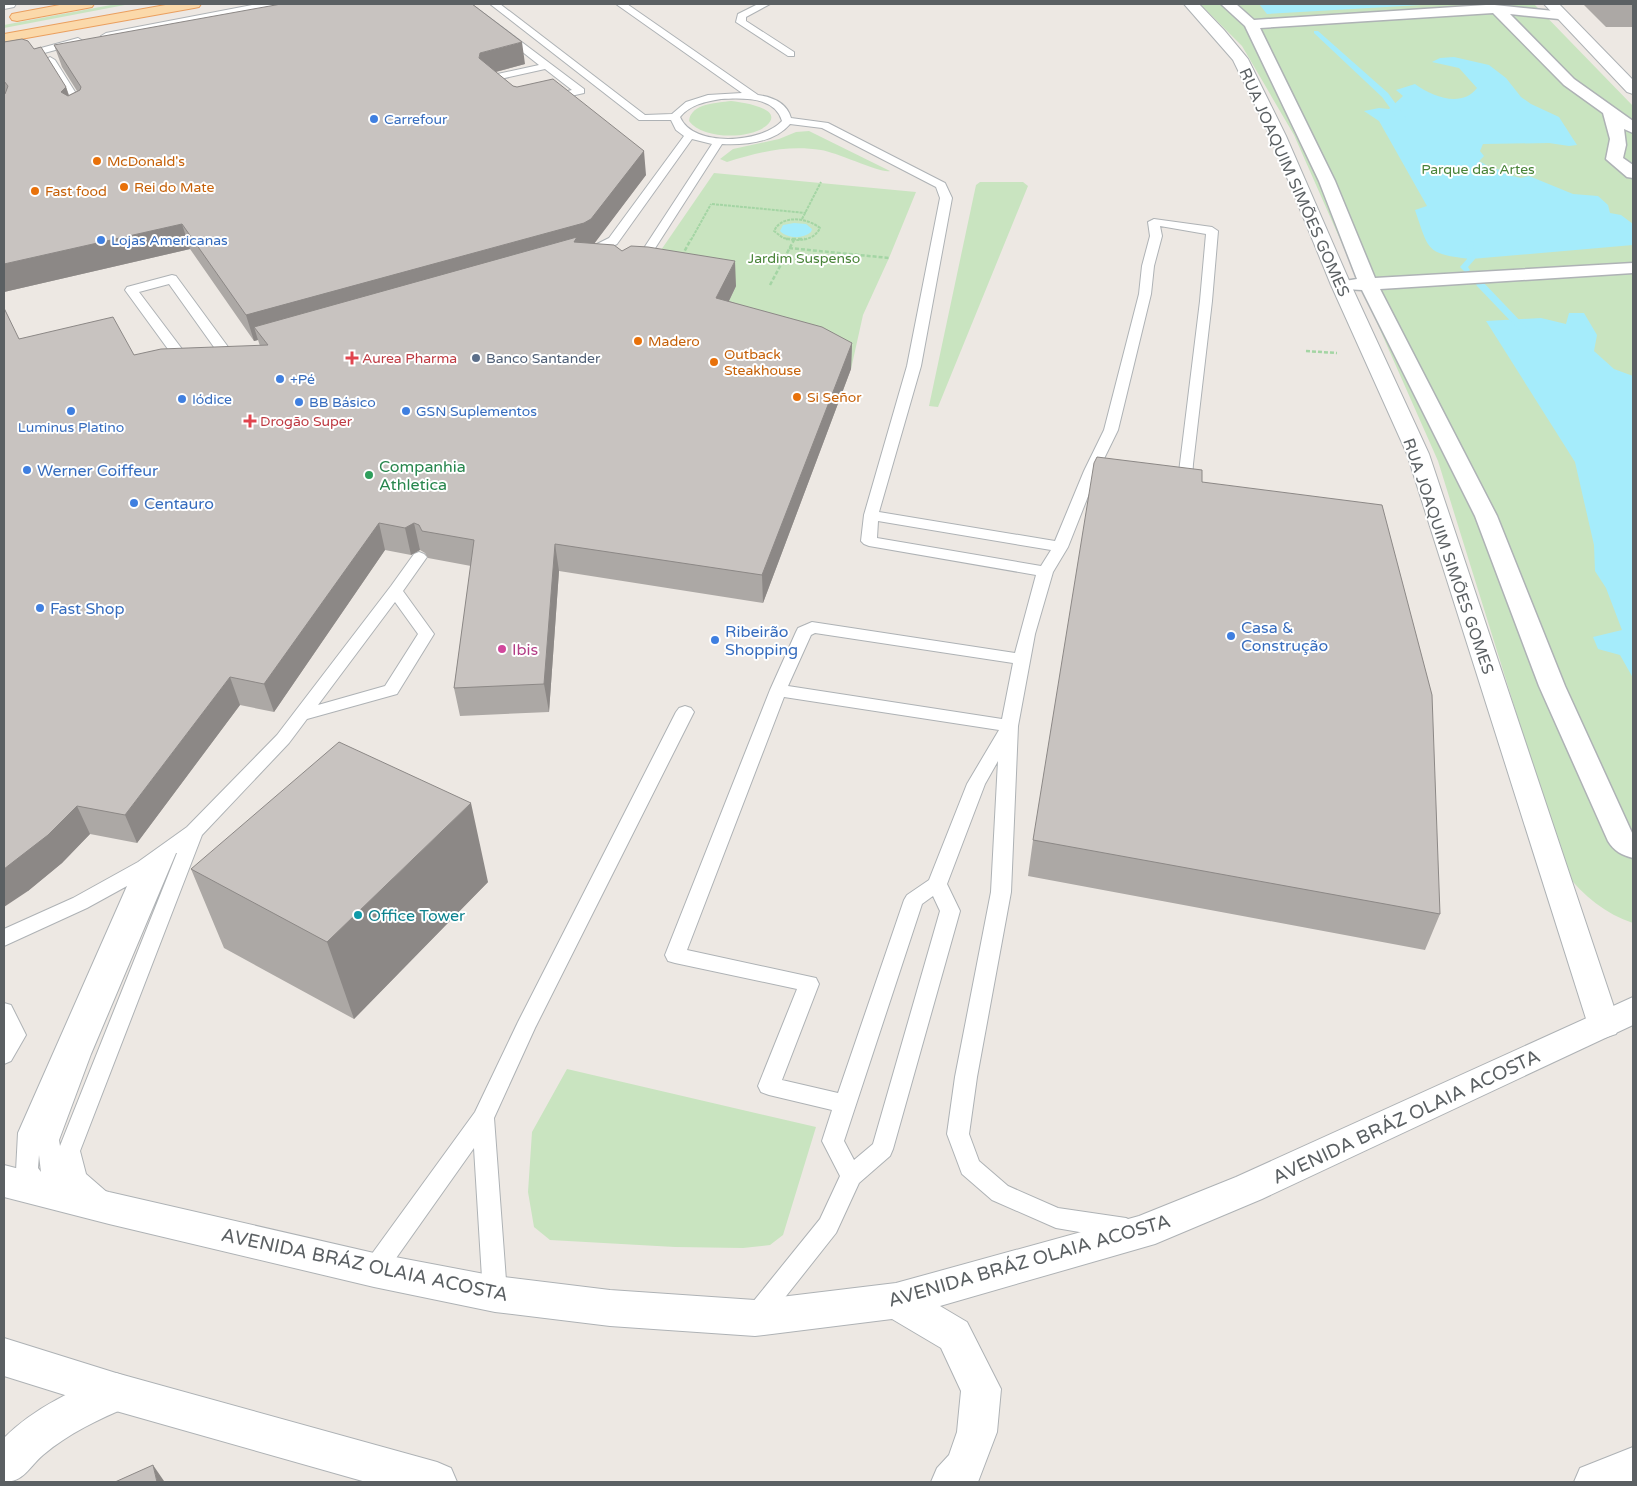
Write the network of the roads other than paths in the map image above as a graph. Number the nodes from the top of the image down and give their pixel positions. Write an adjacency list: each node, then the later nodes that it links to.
1 (8, 4): 12 (street)
2 (87, 4): 15 (main road)
3 (149, 4): 17 (main road)
4 (194, 4): 18 (main road)
5 (270, 4): 20 (lane)
6 (466, 4): 22 (lane)
7 (494, 4): 29 (lane)
8 (622, 4): 25 (lane)
9 (764, 4): 19 (lane)
10 (1191, 4): 38 (street, RUA JOAQUIM SIMÕES GOMES)
11 (1228, 4): 16 (street)
12 (4, 5)
13 (1494, 6): 14 (street); 16 (street); 27 (street)
14 (1555, 9): 23 (street)
15 (4, 19)
16 (1251, 24): 38 (street)
17 (4, 32)
18 (4, 38)
19 (790, 54)
20 (5, 57)
21 (50, 60): 28 (lane)
22 (546, 66): 24 (lane); 26 (lane)
23 (1633, 90)
24 (507, 94)
25 (756, 98): 29 (lane); 30 (lane)
26 (537, 101)
27 (1609, 110): 31 (street); 34 (street)
28 (75, 114)
29 (675, 117): 32 (lane)
30 (787, 121): 33 (lane); 41 (lane)
31 (1633, 128)
32 (690, 135): 33 (lane); 35 (lane)
33 (719, 141): 37 (lane)
34 (1633, 173)
35 (572, 259)
36 (1633, 268): 38 (street)
37 (624, 270)
38 (1355, 285): 52 (street); 58 (street, RUA JOAQUIM SIMÕES GOMES)
39 (231, 353): 39 (lane)
40 (1204, 488): 42 (lane)
41 (872, 515): 42 (lane); 44 (lane)
42 (1060, 547): 44 (lane)
43 (419, 557): 45 (lane)
44 (1045, 572): 46 (lane)
45 (396, 591): 49 (lane); 49 (lane)
46 (1022, 659): 47 (lane); 50 (lane)
47 (778, 690): 50 (lane); 60 (lane)
48 (685, 712): 61 (lane)
49 (302, 715): 51 (lane)
50 (1009, 726): 55 (lane); 66 (lane)
51 (194, 832): 53 (lane); 65 (lane)
52 (1633, 848)
53 (168, 849): 54 (lane); 64 (lane)
54 (145, 867): 56 (lane); 64 (lane)
55 (937, 884): 60 (lane); 62 (lane)
56 (4, 938)
57 (4, 1011): 59 (lane)
58 (1618, 1017): 66 (street, AVENIDA BRÁZ OLAIA ACOSTA)
59 (4, 1055)
60 (844, 1104): 62 (lane)
61 (484, 1118): 67 (lane); 68 (lane)
62 (851, 1176): 70 (lane)
63 (4, 1181): 64 (street, AVENIDA BRÁZ OLAIA ACOSTA)
64 (59, 1195): 65 (street, AVENIDA BRÁZ OLAIA ACOSTA)
65 (109, 1208): 67 (street, AVENIDA BRÁZ OLAIA ACOSTA)
66 (1142, 1232): 69 (street, AVENIDA BRÁZ OLAIA ACOSTA)
67 (374, 1270): 68 (street, AVENIDA BRÁZ OLAIA ACOSTA)
68 (495, 1294): 70 (street, AVENIDA BRÁZ OLAIA ACOSTA)
69 (896, 1301): 70 (street, AVENIDA BRÁZ OLAIA ACOSTA); 76 (street)
70 (755, 1318)
71 (8, 1361): 72 (street)
72 (116, 1392): 73 (street); 75 (street)
73 (4, 1466)
74 (1633, 1467): 77 (street)
75 (437, 1482)
76 (951, 1482)
77 (1594, 1482)

